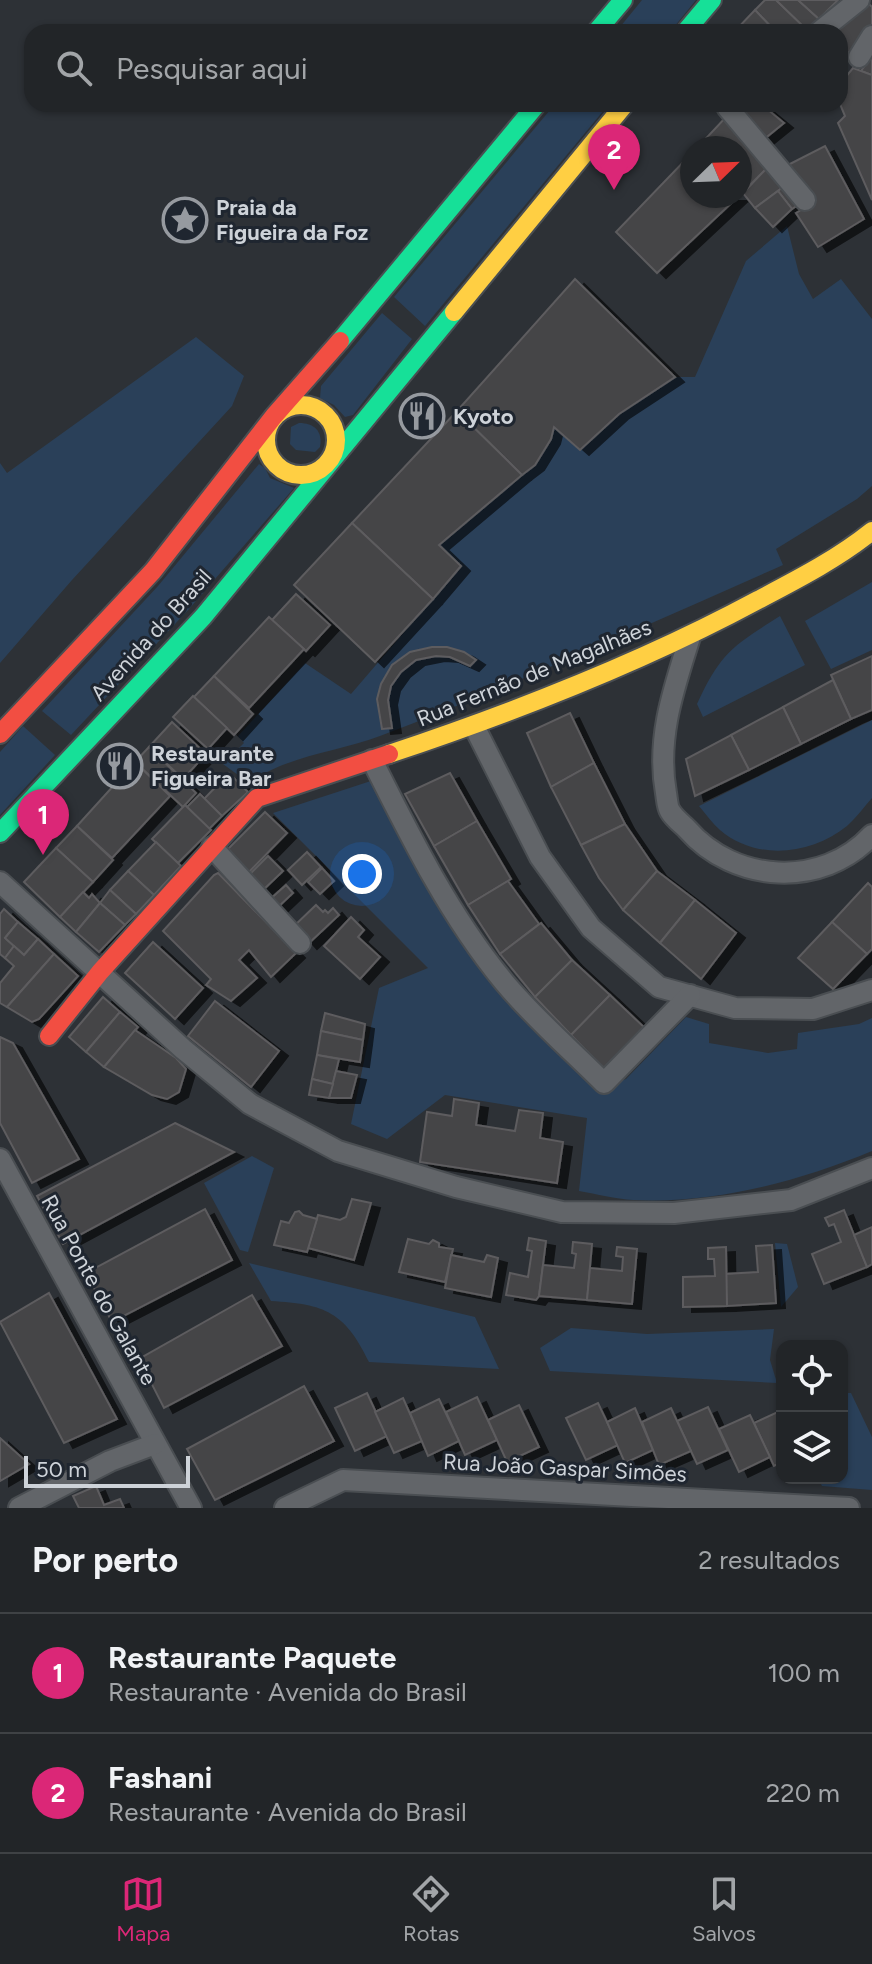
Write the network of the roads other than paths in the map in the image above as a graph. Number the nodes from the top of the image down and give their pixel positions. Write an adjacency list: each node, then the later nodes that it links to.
1 (623, 0): 4 (main road)
2 (712, 0): 5 (main road)
3 (859, 0): 6 (street)
4 (603, 24)
5 (692, 24)
6 (829, 24)
7 (872, 36): 8 (street)
8 (859, 57)
9 (530, 112): 13 (main road, Avenida do Brasil)
10 (618, 112): 14 (main road, Avenida do Brasil)
11 (733, 112): 12 (street)
12 (805, 200)
13 (274, 416): 14 (main road); 14 (main road); 18 (main road, Avenida do Brasil)
14 (329, 463): 20 (main road, Avenida do Brasil)
15 (872, 531): 16 (main road, Rua Fernão de Magalhães)
16 (690, 637): 17 (main road, Rua Fernão de Magalhães); 21 (street)
17 (474, 726): 19 (main road, Rua Fernão de Magalhães); 27 (street)
18 (0, 734)
19 (372, 760): 22 (main road, Rua Fernão de Magalhães); 27 (street)
20 (0, 833)
21 (872, 835)
22 (212, 847): 24 (street); 25 (main road, Rua Fernão de Magalhães)
23 (0, 882): 25 (street)
24 (300, 943)
25 (100, 972): 28 (main road, Rua Fernão de Magalhães); 30 (street)
26 (872, 990): 27 (street)
27 (690, 995)
28 (49, 1036)
29 (0, 1159): 31 (street, Rua Ponte do Galante)
30 (872, 1168)
31 (155, 1444): 32 (street); 33 (street, Rua Ponte do Galante)
32 (19, 1508)
33 (191, 1508)
34 (285, 1508): 35 (street, Rua João Gaspar Simões)
35 (849, 1508)

